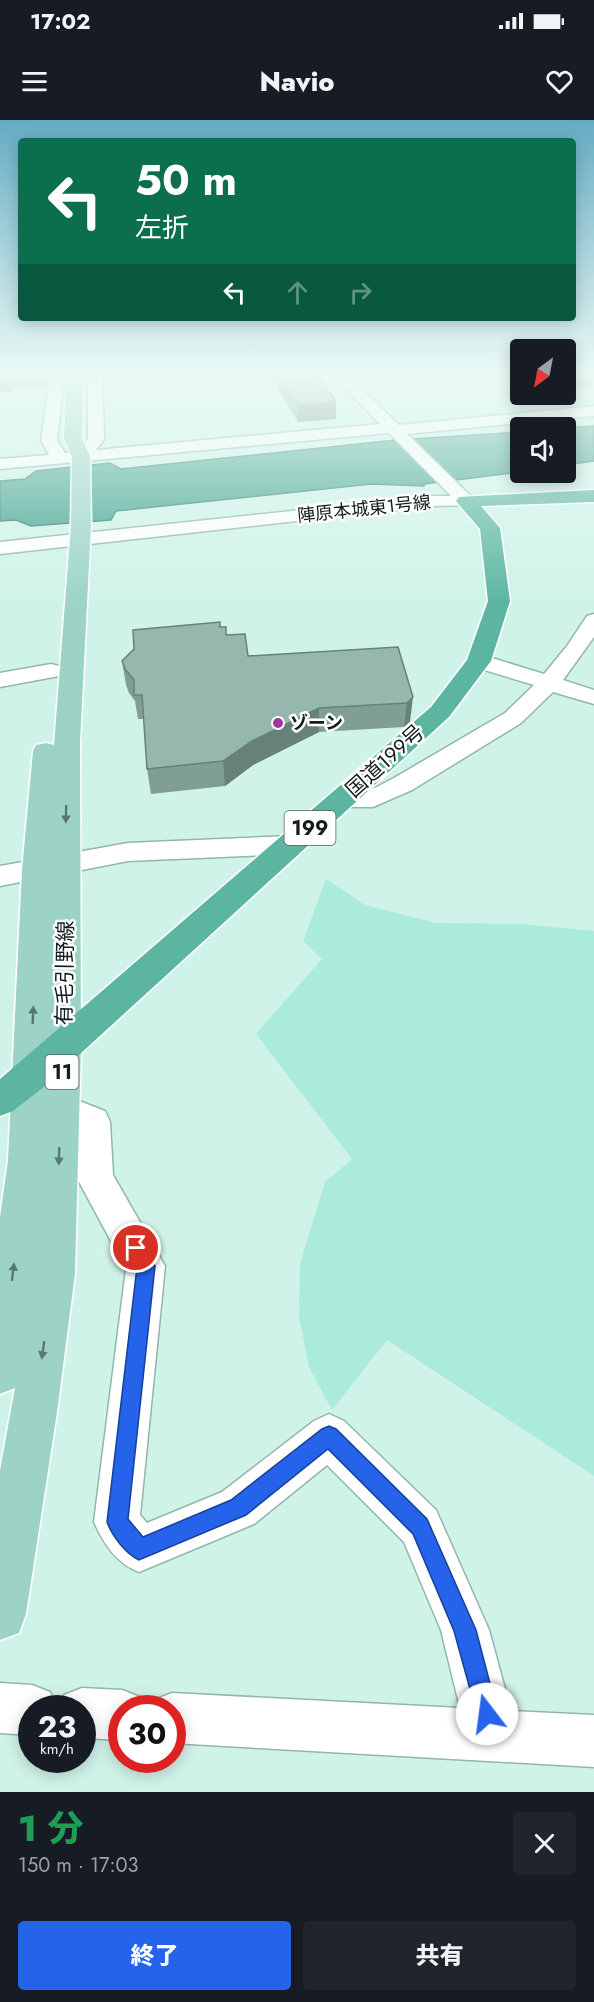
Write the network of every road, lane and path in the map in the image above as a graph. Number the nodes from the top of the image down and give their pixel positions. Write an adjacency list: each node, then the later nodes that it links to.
1 (53, 449): 9 (street)
2 (68, 449): 9 (main road)
3 (77, 449): 7 (main road, 有毛引野線 / 11)
4 (89, 449): 7 (street)
5 (201, 449): 7 (street)
6 (415, 449): 10 (street, 陣原本城東1号線)
7 (81, 460): 9 (street); 14 (main road, 有毛引野線 / 11)
8 (0, 464): 9 (street)
9 (60, 466)
10 (457, 492): 12 (highway); 13 (highway); 14 (street, 陣原本城東1号線)
11 (594, 495): 12 (highway)
12 (540, 497): 13 (highway)
13 (490, 528): 17 (highway, 国道199号 / 199)
14 (69, 534): 15 (street, 陣原本城東1号線); 18 (main road, 有毛引野線 / 11); 24 (main road, 有毛引野線 / 11, one-way to 24)
15 (0, 548)
16 (594, 620): 20 (street)
17 (479, 661): 20 (street); 22 (highway, 国道199号 / 199)
18 (51, 672): 19 (street); 24 (main road, 有毛引野線 / 11)
19 (0, 680)
20 (549, 684): 21 (street); 22 (street)
21 (594, 697)
22 (343, 799): 23 (highway, 国道199号 / 199)
23 (292, 845): 24 (street); 26 (highway, 国道199号 / 199)
24 (52, 867): 25 (street); 26 (main road, 有毛引野線 / 11); 27 (main road, 有毛引野線 / 11, one-way to 24)
25 (0, 876)
26 (63, 1046): 27 (highway, 国道199号 / 199); 29 (main road, 有毛引野線 / 11)
27 (32, 1075): 28 (highway, 国道199号 / 199); 30 (main road, 有毛引野線 / 11, one-way to 27)
28 (0, 1100)
29 (61, 1109): 31 (main road, 有毛引野線 / 11, one-way to 31); 35 (street)
30 (0, 1371)
31 (0, 1614)
32 (0, 1708): 33 (street)
33 (18, 1709)
34 (186, 1719): 35 (street)
35 (492, 1735): 36 (street)
36 (594, 1741)

